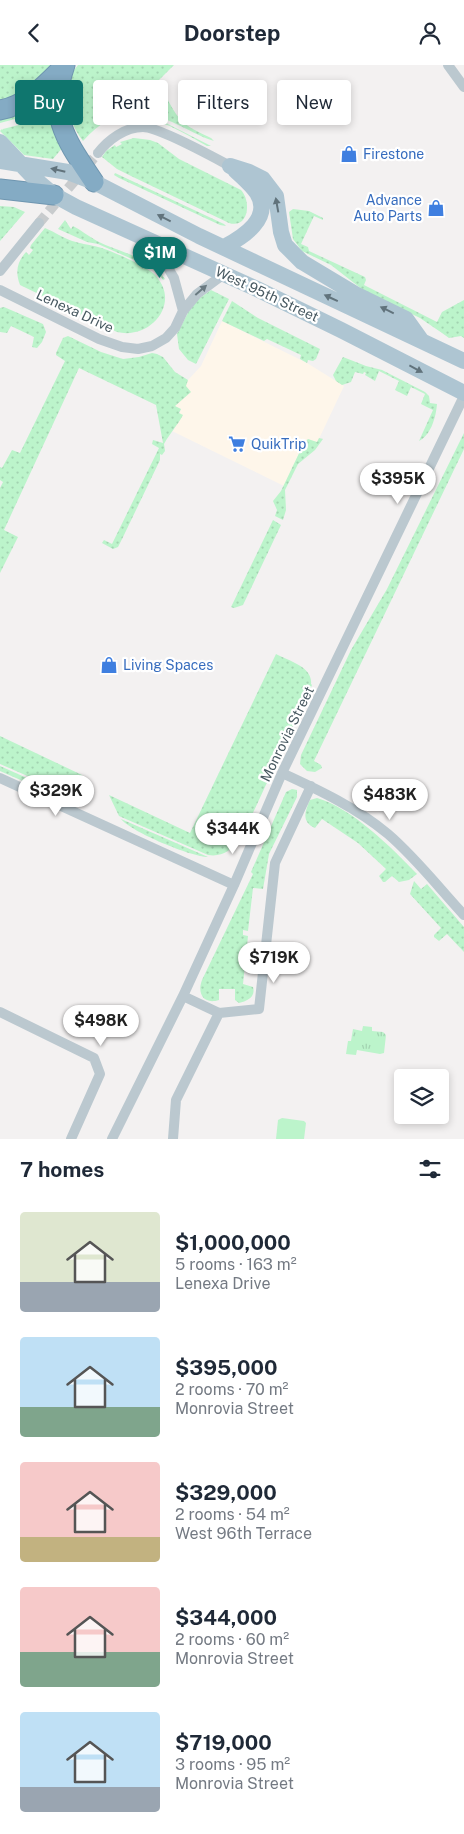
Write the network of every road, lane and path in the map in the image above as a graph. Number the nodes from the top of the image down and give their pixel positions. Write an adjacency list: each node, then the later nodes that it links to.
1 (65, 65): 4 (highway); 10 (highway)
2 (448, 65): 3 (street)
3 (464, 87)
4 (0, 110)
5 (0, 142): 8 (main road, West 95th Street)
6 (98, 153): 9 (street)
7 (0, 161): 8 (main road, West 95th Street)
8 (21, 164): 10 (main road, West 95th Street, one-way to 8); 12 (main road, West 95th Street)
9 (230, 166): 15 (main road); 20 (main road, one-way to 9)
10 (94, 182): 15 (main road, West 95th Street, one-way to 10)
11 (0, 189): 12 (highway)
12 (54, 195): 14 (main road, West 95th Street)
13 (39, 223): 16 (street)
14 (152, 241): 17 (main road, West 95th Street); 19 (street)
15 (224, 247): 20 (main road, West 95th Street, one-way to 15)
16 (0, 271)
17 (224, 273): 19 (street, Lenexa Drive, one-way to 17); 22 (main road, West 95th Street, one-way to 22)
18 (0, 290): 19 (street, Lenexa Drive)
19 (183, 311)
20 (422, 342): 21 (main road, West 95th Street)
21 (464, 361)
22 (464, 395): 23 (street, Monrovia Street)
23 (282, 773): 25 (street); 26 (street, Monrovia Street)
24 (0, 778): 26 (street)
25 (311, 786): 27 (street); 30 (street)
26 (234, 885): 28 (street, Monrovia Street)
27 (464, 915)
28 (183, 996): 30 (street); 32 (street, Monrovia Street)
29 (0, 1012): 31 (street)
30 (219, 1013): 33 (street)
31 (71, 1139)
32 (112, 1139)
33 (173, 1139)

